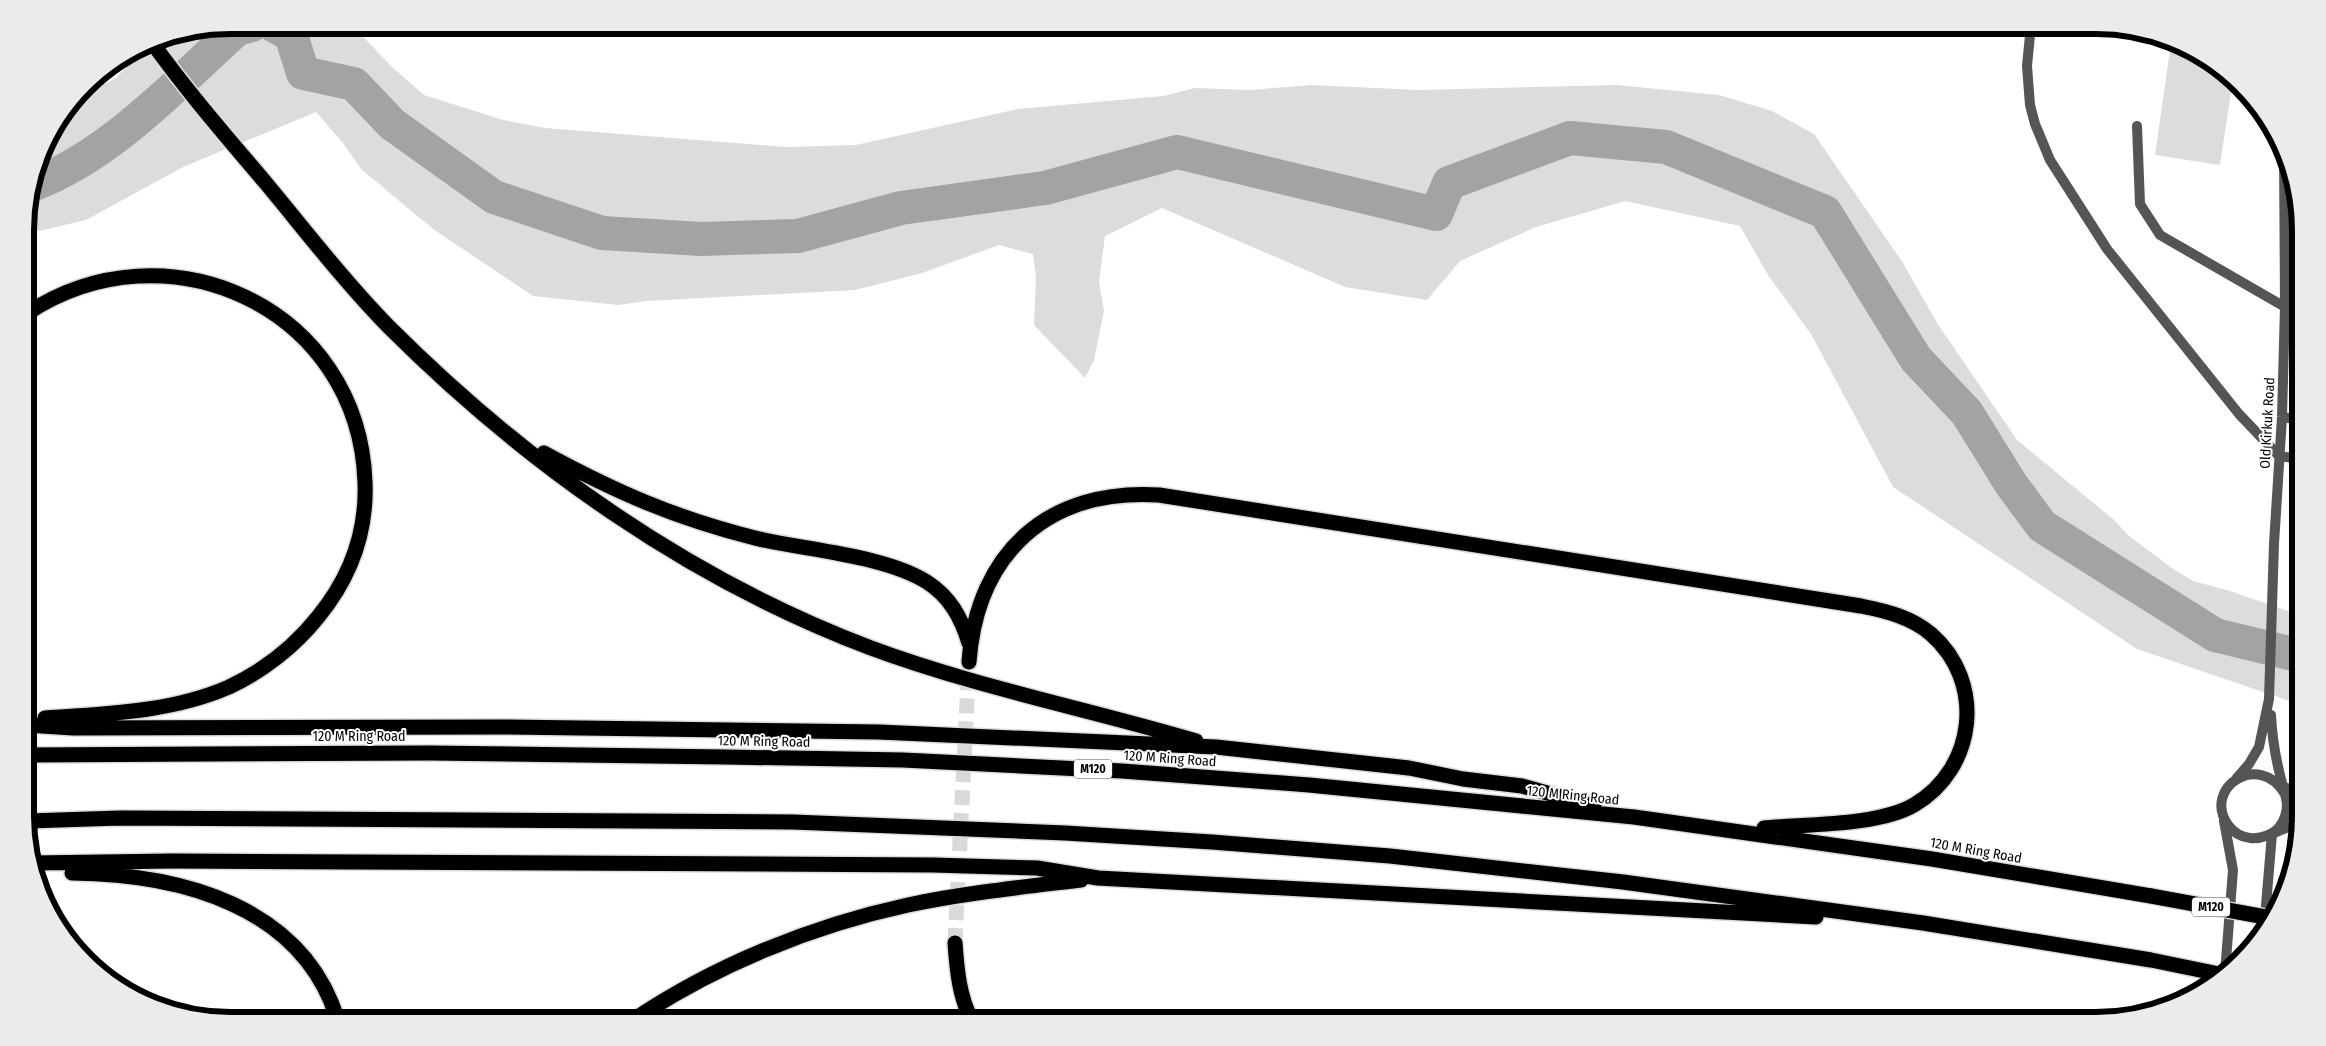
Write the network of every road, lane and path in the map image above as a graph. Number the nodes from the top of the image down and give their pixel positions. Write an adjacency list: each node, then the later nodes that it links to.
1 (2030, 34): 10 (street)
2 (157, 48): 9 (highway)
3 (2137, 126): 5 (street)
4 (2284, 173): 5 (street, Old Kirkuk Road)
5 (2285, 307): 7 (street, Old Kirkuk Road)
6 (34, 309): 13 (highway)
7 (2282, 417): 8 (street); 10 (street, Old Kirkuk Road)
8 (2292, 419)
9 (506, 432): 15 (highway); 24 (highway)
10 (2279, 456): 11 (street); 12 (street, Old Kirkuk Road)
11 (2292, 458)
12 (2269, 699): 17 (street, Old Kirkuk Road); 18 (street, Old Kirkuk Road)
13 (34, 719)
14 (34, 726): 15 (highway)
15 (1216, 747): 21 (highway)
16 (34, 756): 21 (highway, 120 M Ring Road / M120)
17 (2236, 779): 18 (street); 20 (street, Old Kirkuk Road)
18 (2282, 789): 19 (street); 25 (street, Old Kirkuk Road)
19 (2292, 791)
20 (2222, 813): 25 (street); 33 (street, Old Kirkuk Road)
21 (1634, 817): 24 (highway, 120 M Ring Road / M120)
22 (34, 821): 31 (highway)
23 (2292, 825): 25 (street)
24 (1735, 830): 30 (highway, 120 M Ring Road / M120, bridge)
25 (2272, 834): 29 (street, Old Kirkuk Road)
26 (39, 863): 28 (highway)
27 (41, 870): 35 (highway)
28 (1098, 878): 31 (highway); 36 (highway)
29 (2265, 915)
30 (2264, 917)
31 (1923, 923): 34 (highway)
32 (955, 943): 37 (highway)
33 (2226, 964)
34 (2216, 972)
35 (335, 1012)
36 (648, 1012)
37 (968, 1012)

